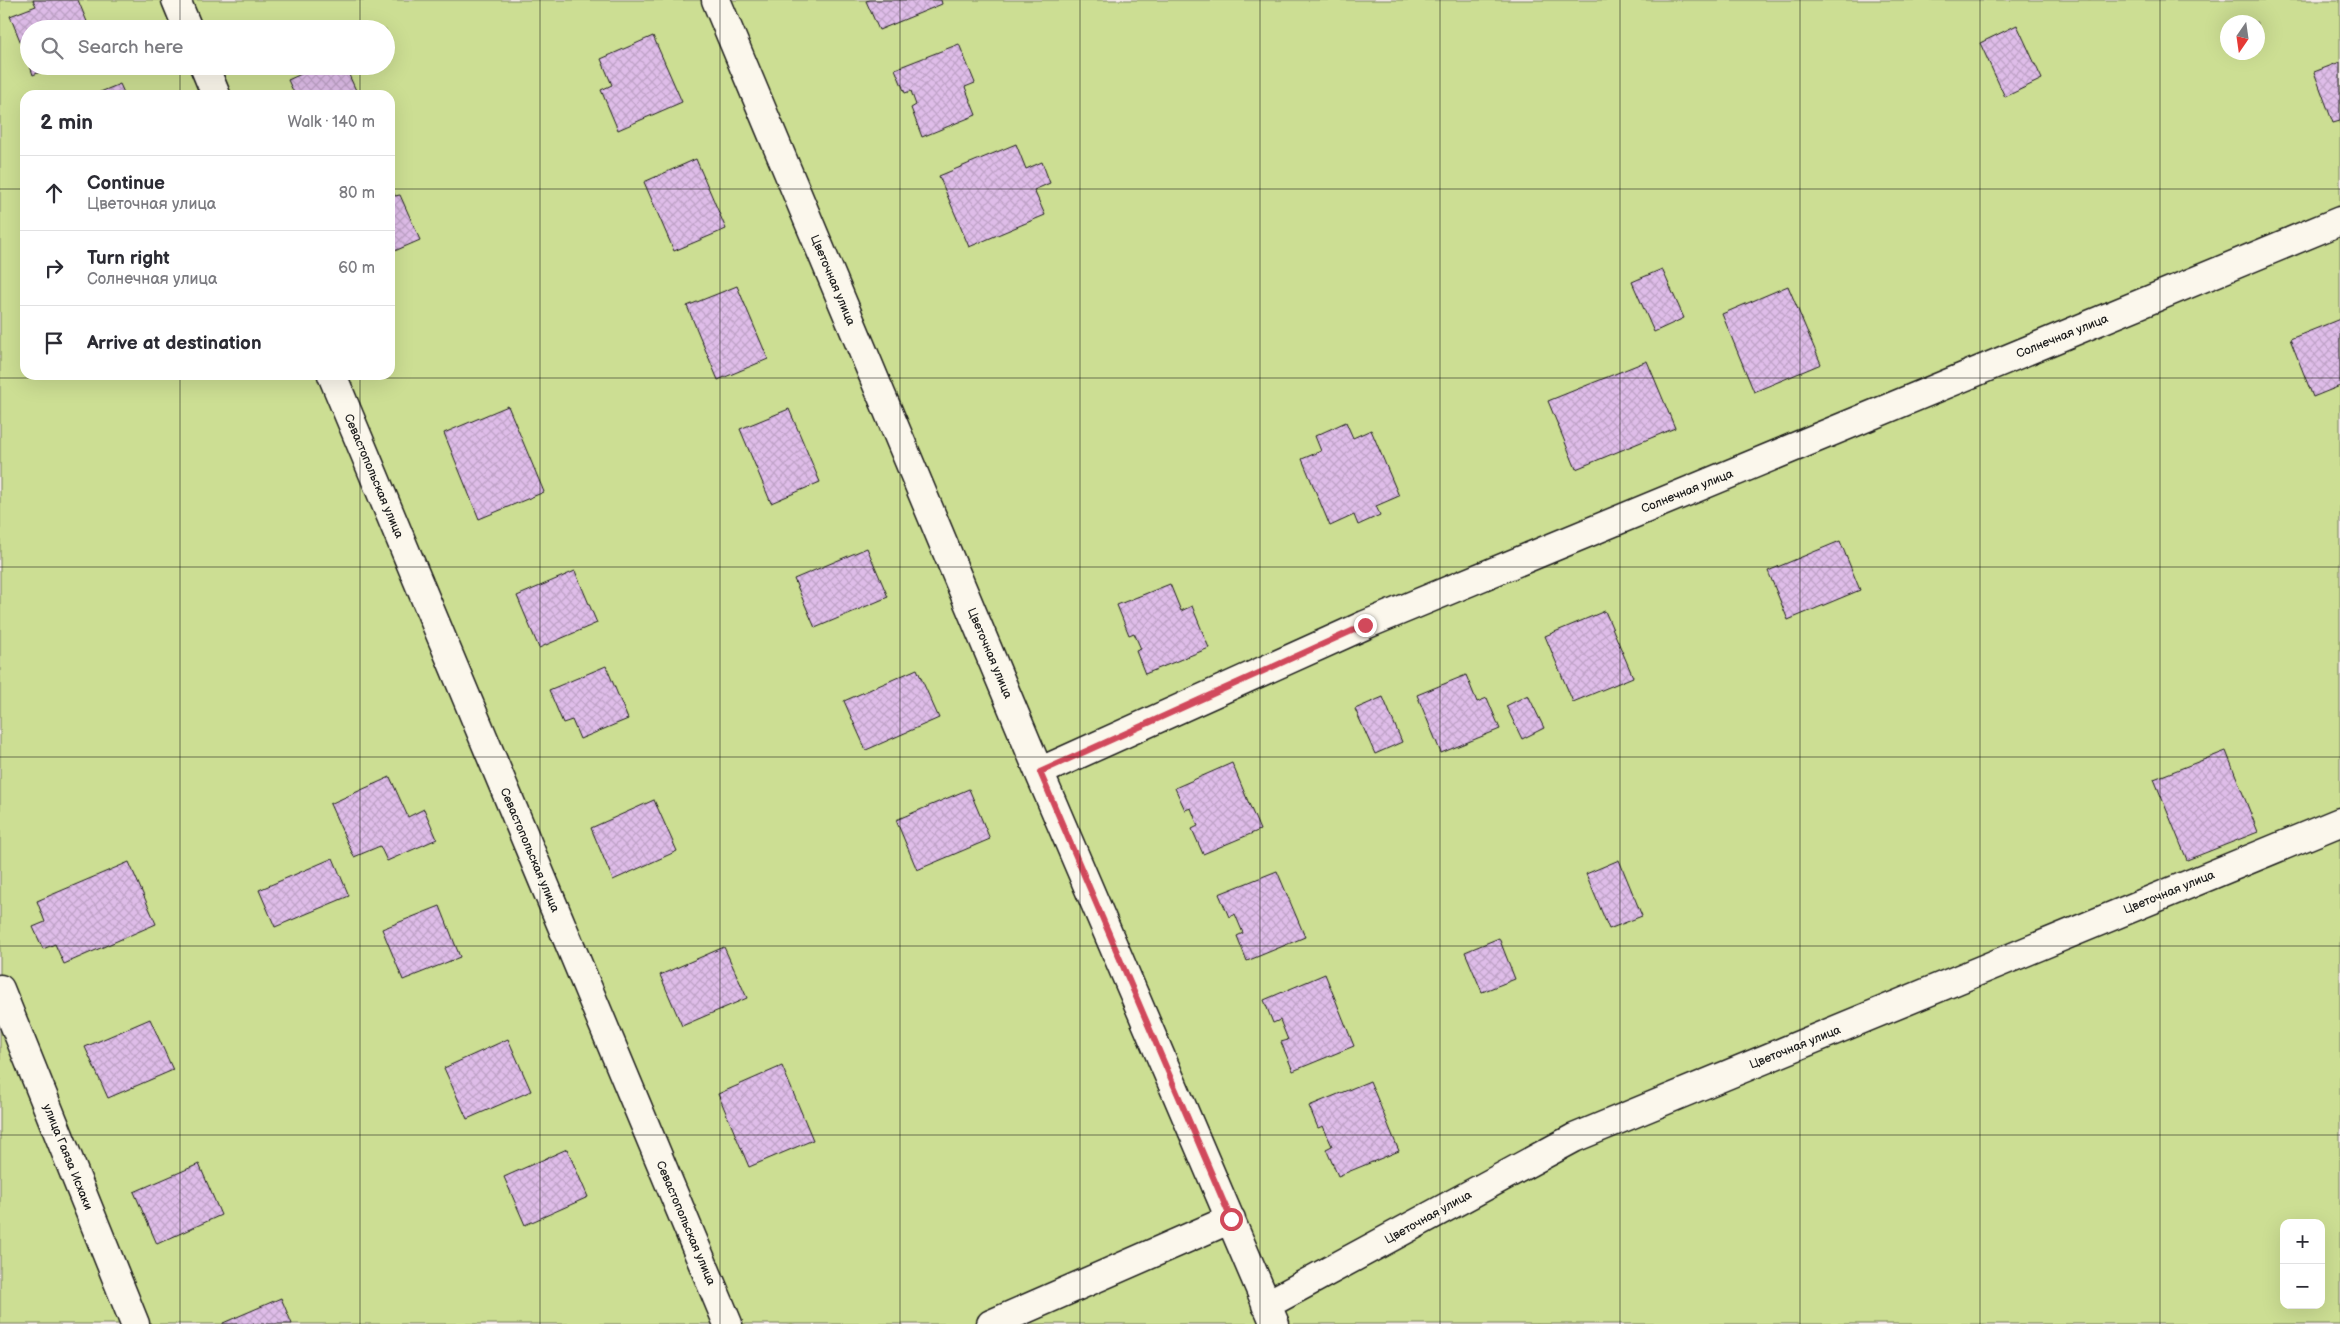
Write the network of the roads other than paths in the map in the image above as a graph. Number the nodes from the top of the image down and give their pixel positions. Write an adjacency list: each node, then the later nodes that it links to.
1 (176, 0): 3 (street)
2 (716, 0): 8 (street, Цветочная улица)
3 (184, 20)
4 (208, 75): 5 (street)
5 (214, 90)
6 (2340, 221): 8 (street, Солнечная улица)
7 (334, 380): 14 (street, Севастопольская улица)
8 (1040, 772): 11 (street, Цветочная улица)
9 (2340, 822): 12 (street, Цветочная улица)
10 (0, 989): 13 (street, улица Гаяза Исхаки)
11 (1231, 1219): 12 (street, Цветочная улица); 15 (street)
12 (1270, 1315)
13 (135, 1324)
14 (728, 1324)
15 (991, 1324)

